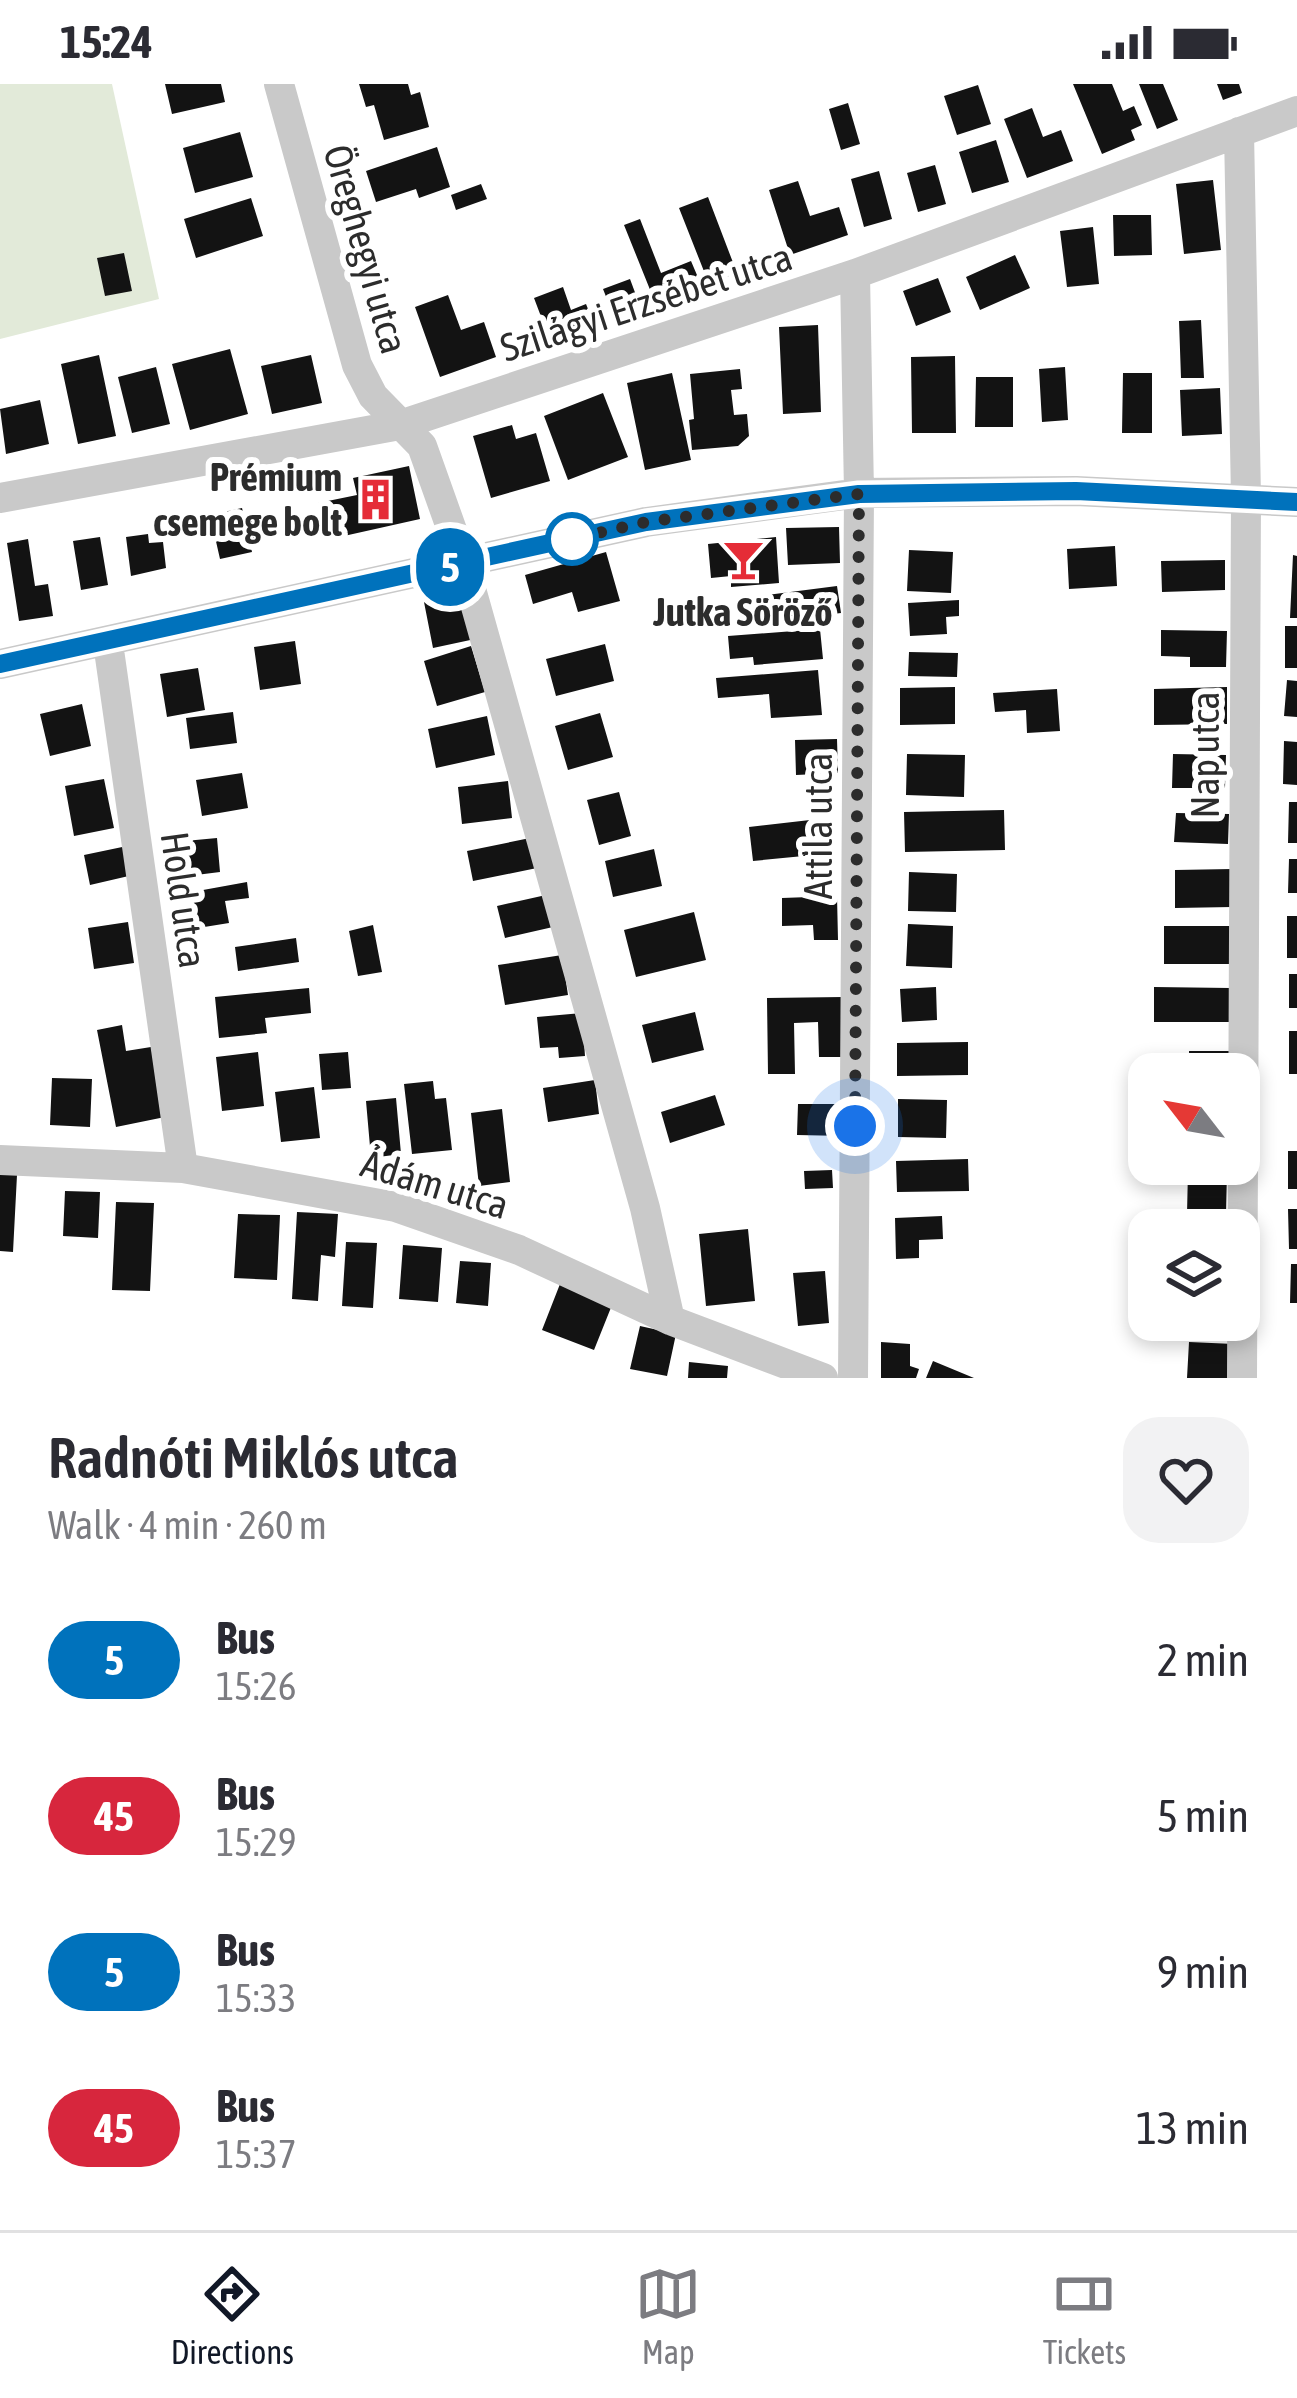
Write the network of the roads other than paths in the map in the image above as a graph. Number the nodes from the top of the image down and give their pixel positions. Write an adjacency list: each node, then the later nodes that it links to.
1 (279, 84): 5 (street, Öreghegyi utca)
2 (1297, 112): 3 (street, Szilágyi Erzsébet utca)
3 (1239, 132): 4 (street, Szilágyi Erzsébet utca); 7 (street, Nap utca)
4 (855, 274): 5 (street, Szilágyi Erzsébet utca); 6 (street, Attila utca)
5 (400, 424): 8 (street, Szilágyi Erzsébet utca); 10 (street, Öreghegyi utca)
6 (859, 494): 7 (street); 10 (street); 17 (street, Attila utca)
7 (1246, 497): 9 (street); 18 (street, Nap utca)
8 (0, 498)
9 (1297, 502)
10 (464, 564): 11 (street); 15 (street, Öreghegyi utca)
11 (108, 643): 12 (street); 14 (street, Hold utca)
12 (0, 664)
13 (0, 1160): 14 (street, Ádám utca)
14 (183, 1168): 15 (street, Ádám utca)
15 (670, 1320): 16 (street, Ádám utca)
16 (823, 1378)
17 (853, 1378)
18 (1242, 1378)

